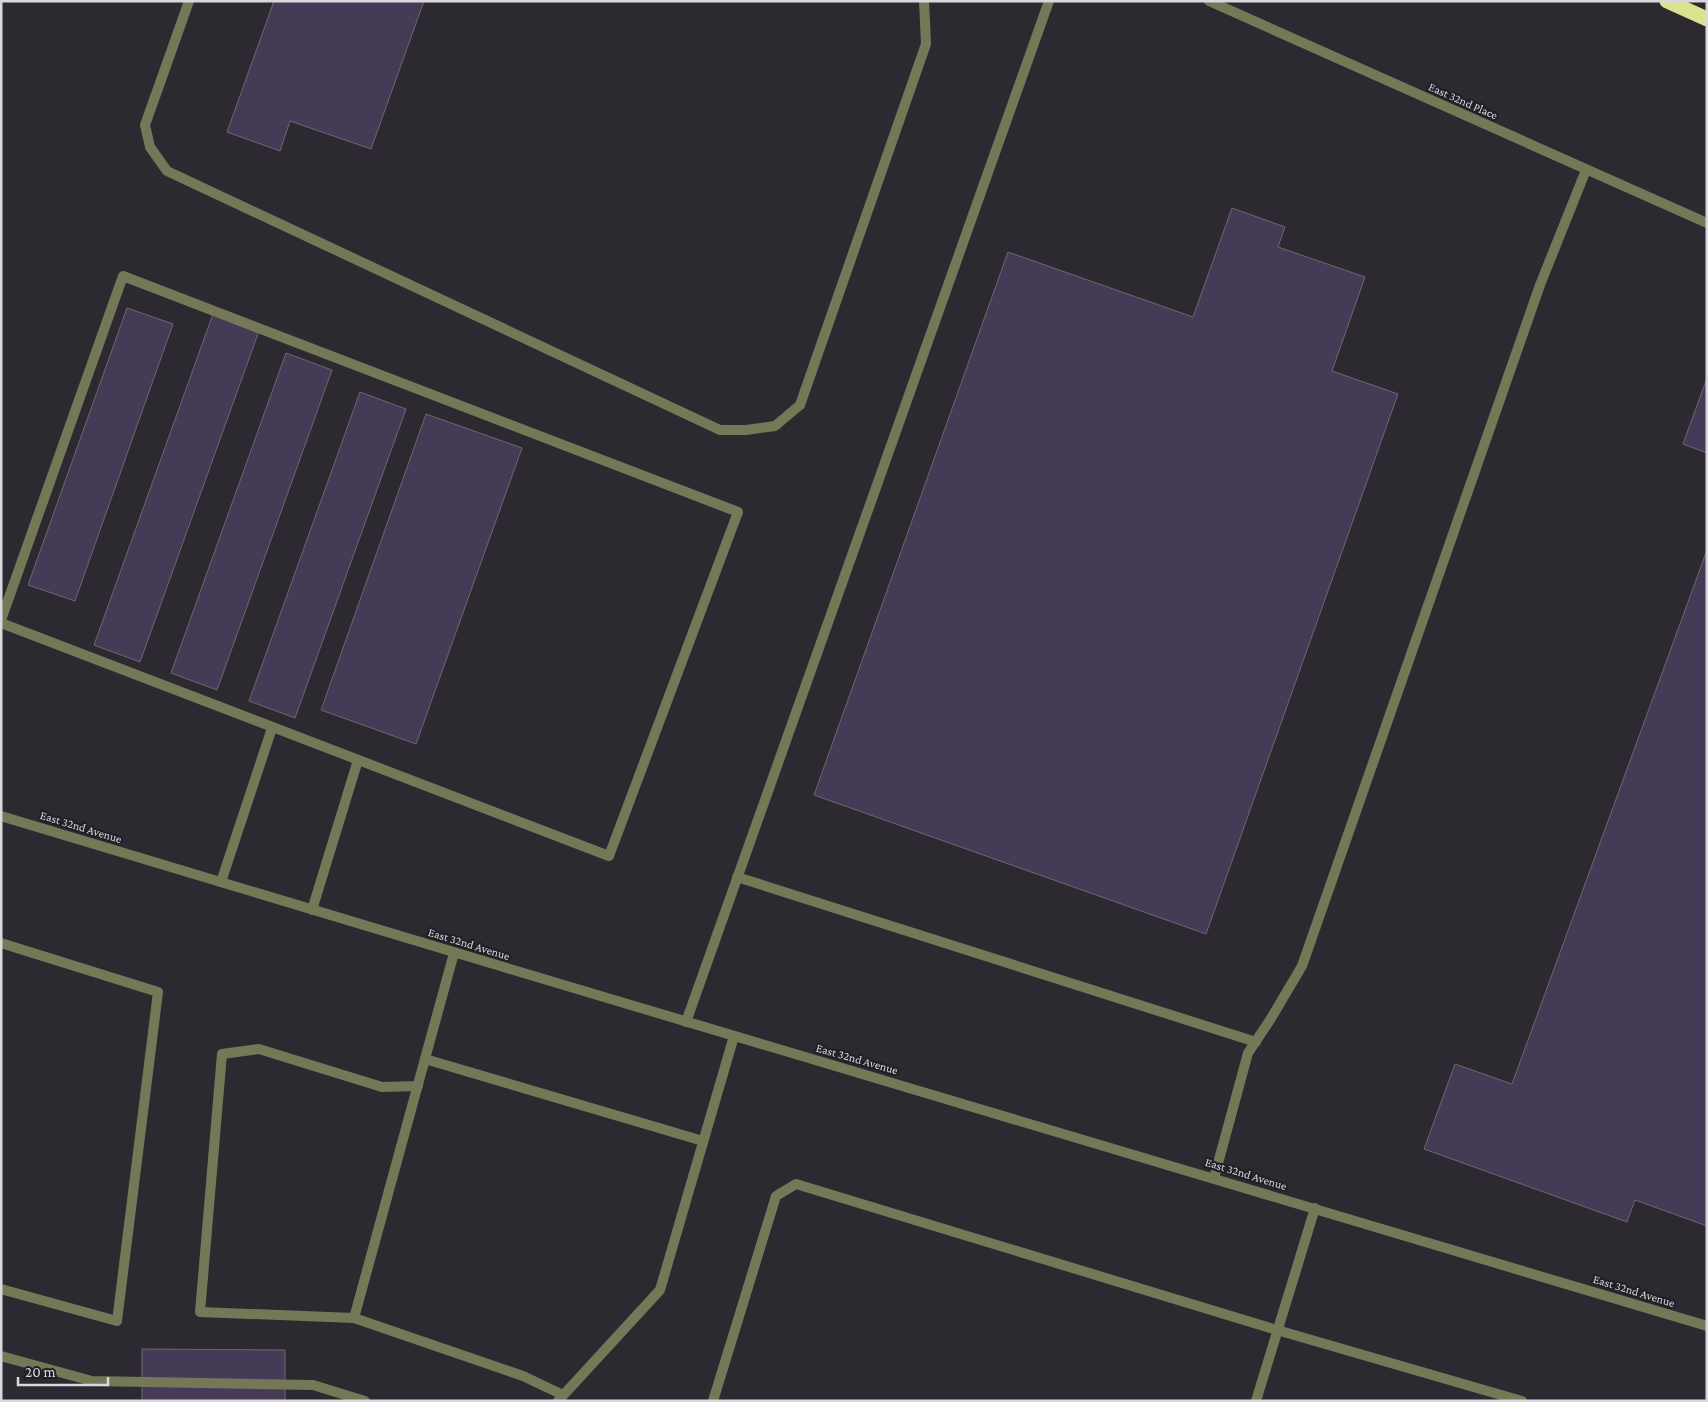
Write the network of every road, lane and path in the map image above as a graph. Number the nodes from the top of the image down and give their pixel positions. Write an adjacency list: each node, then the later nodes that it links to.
1 (189, 1): 2 (street)
2 (924, 1)
3 (1049, 1): 13 (street)
4 (1209, 1): 7 (street, East 32nd Place)
5 (1667, 1): 6 (highway)
6 (1707, 19)
7 (1586, 170): 8 (street, East 32nd Place); 20 (street)
8 (1707, 223)
9 (1, 622): 10 (street); 11 (street)
10 (272, 728): 11 (street); 14 (street)
11 (358, 760): 15 (street)
12 (1, 816): 14 (street, East 32nd Avenue)
13 (737, 878): 18 (street); 20 (street)
14 (221, 882): 15 (street, East 32nd Avenue)
15 (312, 910): 17 (street, East 32nd Avenue)
16 (1, 943): 26 (street)
17 (454, 953): 18 (street, East 32nd Avenue); 21 (street)
18 (686, 1022): 19 (street, East 32nd Avenue)
19 (734, 1036): 23 (street); 24 (street, East 32nd Avenue)
20 (1256, 1042): 24 (street)
21 (425, 1059): 22 (street); 23 (street)
22 (418, 1086): 27 (street); 27 (street)
23 (703, 1141): 31 (street)
24 (1214, 1178): 25 (street, East 32nd Avenue)
25 (1315, 1208): 28 (street, East 32nd Avenue); 29 (street)
26 (1, 1289)
27 (354, 1318): 31 (street)
28 (1707, 1326)
29 (1277, 1330): 33 (street); 34 (street); 35 (street)
30 (1, 1356): 32 (street)
31 (560, 1398)
32 (365, 1401)
33 (713, 1401)
34 (1256, 1401)
35 (1522, 1401)

